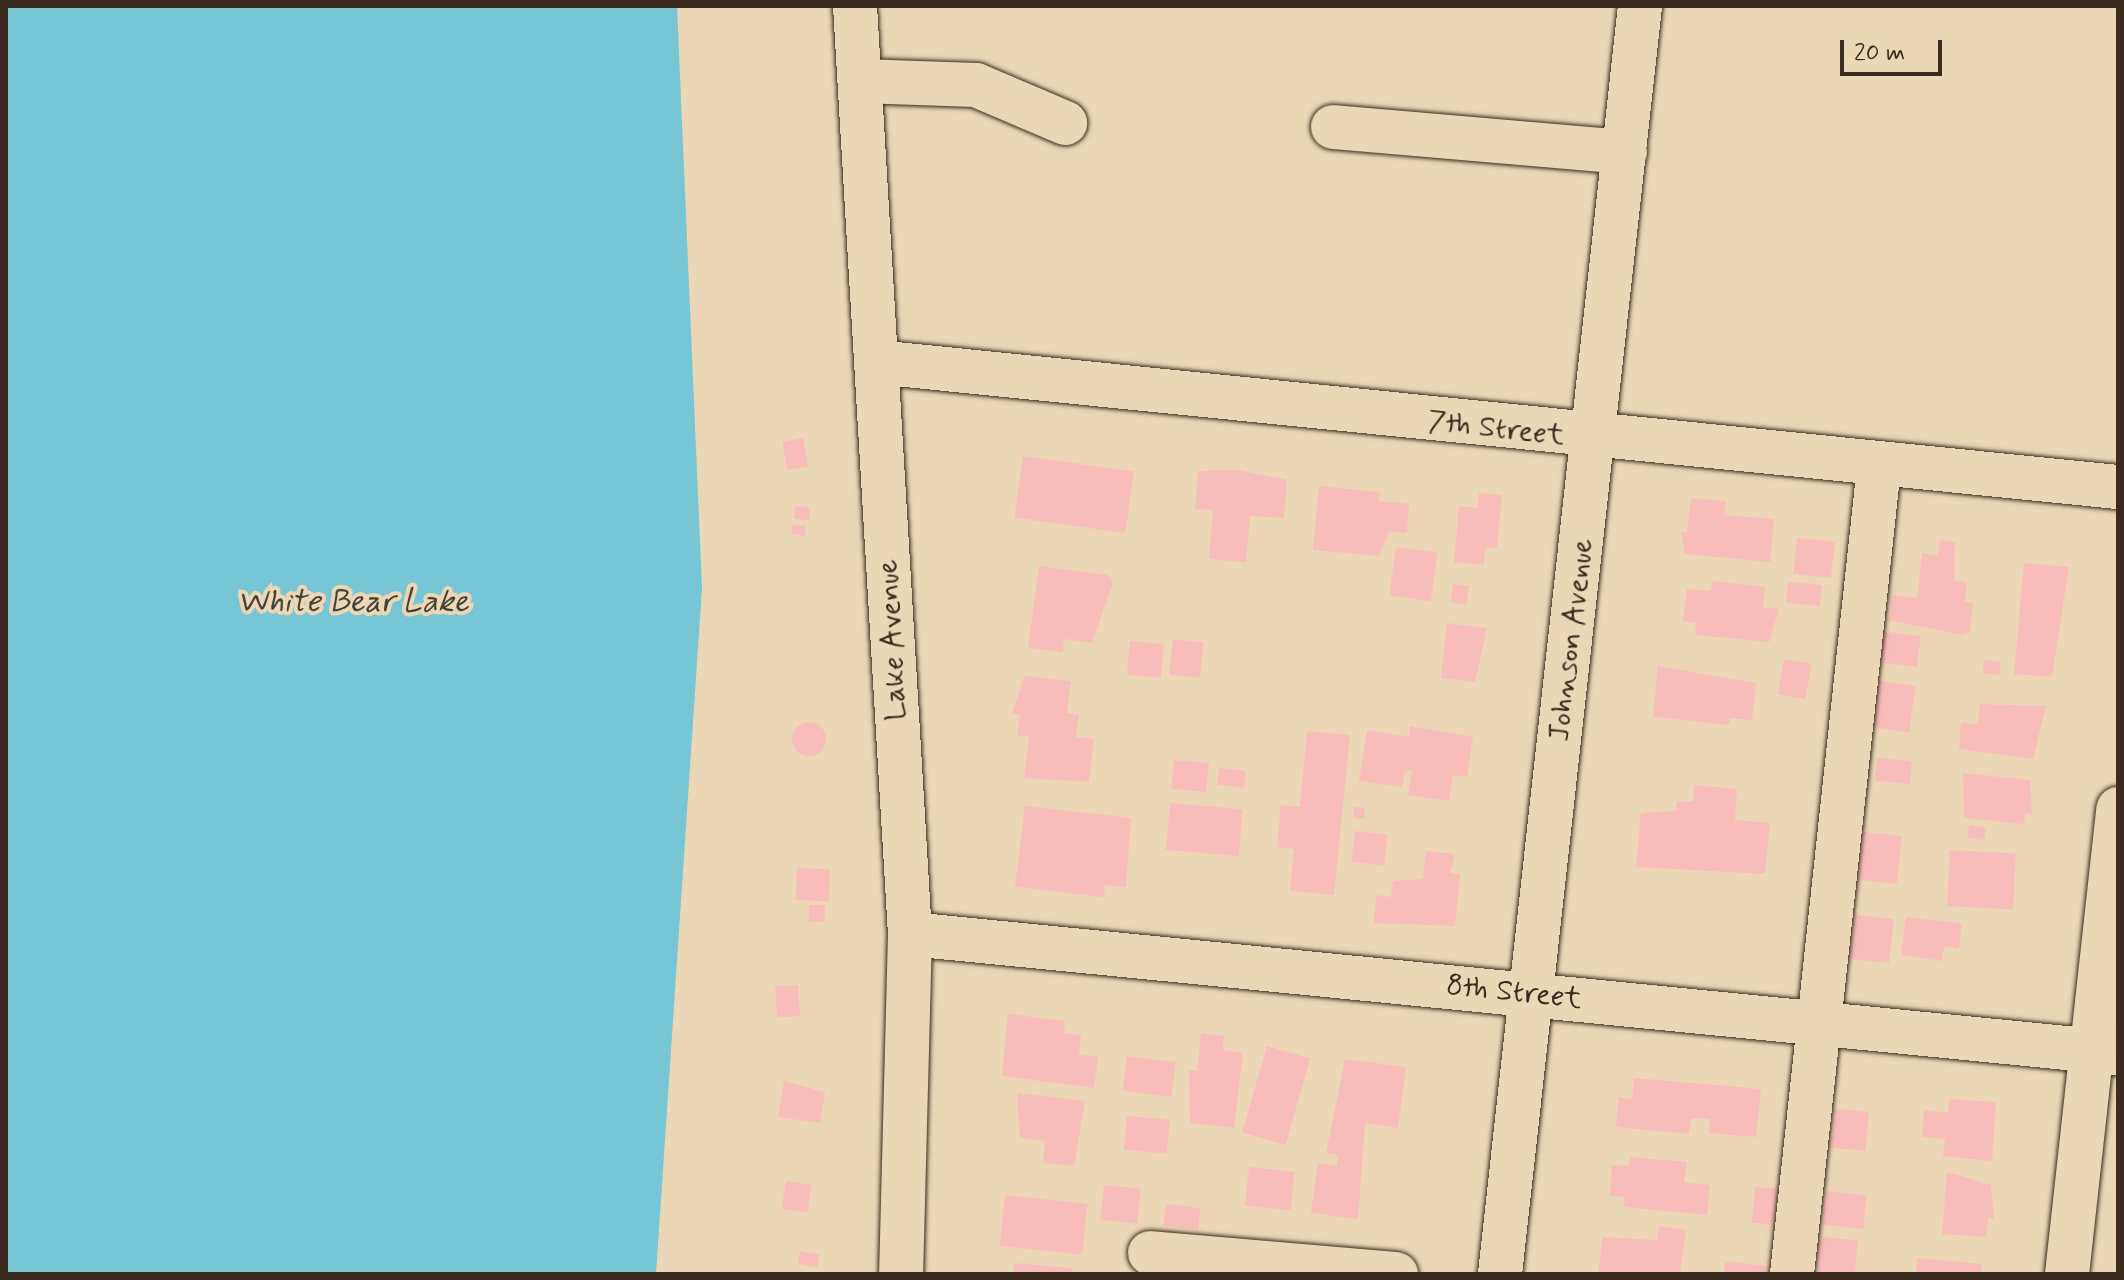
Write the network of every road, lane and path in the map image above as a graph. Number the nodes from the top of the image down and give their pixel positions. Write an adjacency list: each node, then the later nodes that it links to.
1 (855, 6): 3 (street, Lake Avenue)
2 (1640, 6): 6 (street, Johnson Avenue)
3 (860, 81): 4 (street); 7 (street, Lake Avenue)
4 (1065, 123)
5 (1333, 127): 6 (street)
6 (1625, 152): 8 (street, Johnson Avenue)
7 (876, 362): 8 (street, 7th Street); 12 (street, Lake Avenue)
8 (1595, 439): 9 (street, 7th Street); 13 (street, Johnson Avenue)
9 (1879, 466): 10 (street, 7th Street); 14 (street)
10 (2118, 487)
11 (2118, 809): 15 (street)
12 (910, 934): 13 (street, 8th Street); 17 (street, Lake Avenue)
13 (1531, 993): 14 (street, 8th Street); 19 (street, Johnson Avenue)
14 (1818, 1028): 15 (street, 8th Street); 20 (street)
15 (2105, 1052): 21 (street)
16 (1150, 1253): 18 (street)
17 (901, 1274)
18 (1396, 1274)
19 (1500, 1274)
20 (1792, 1274)
21 (2067, 1274)

